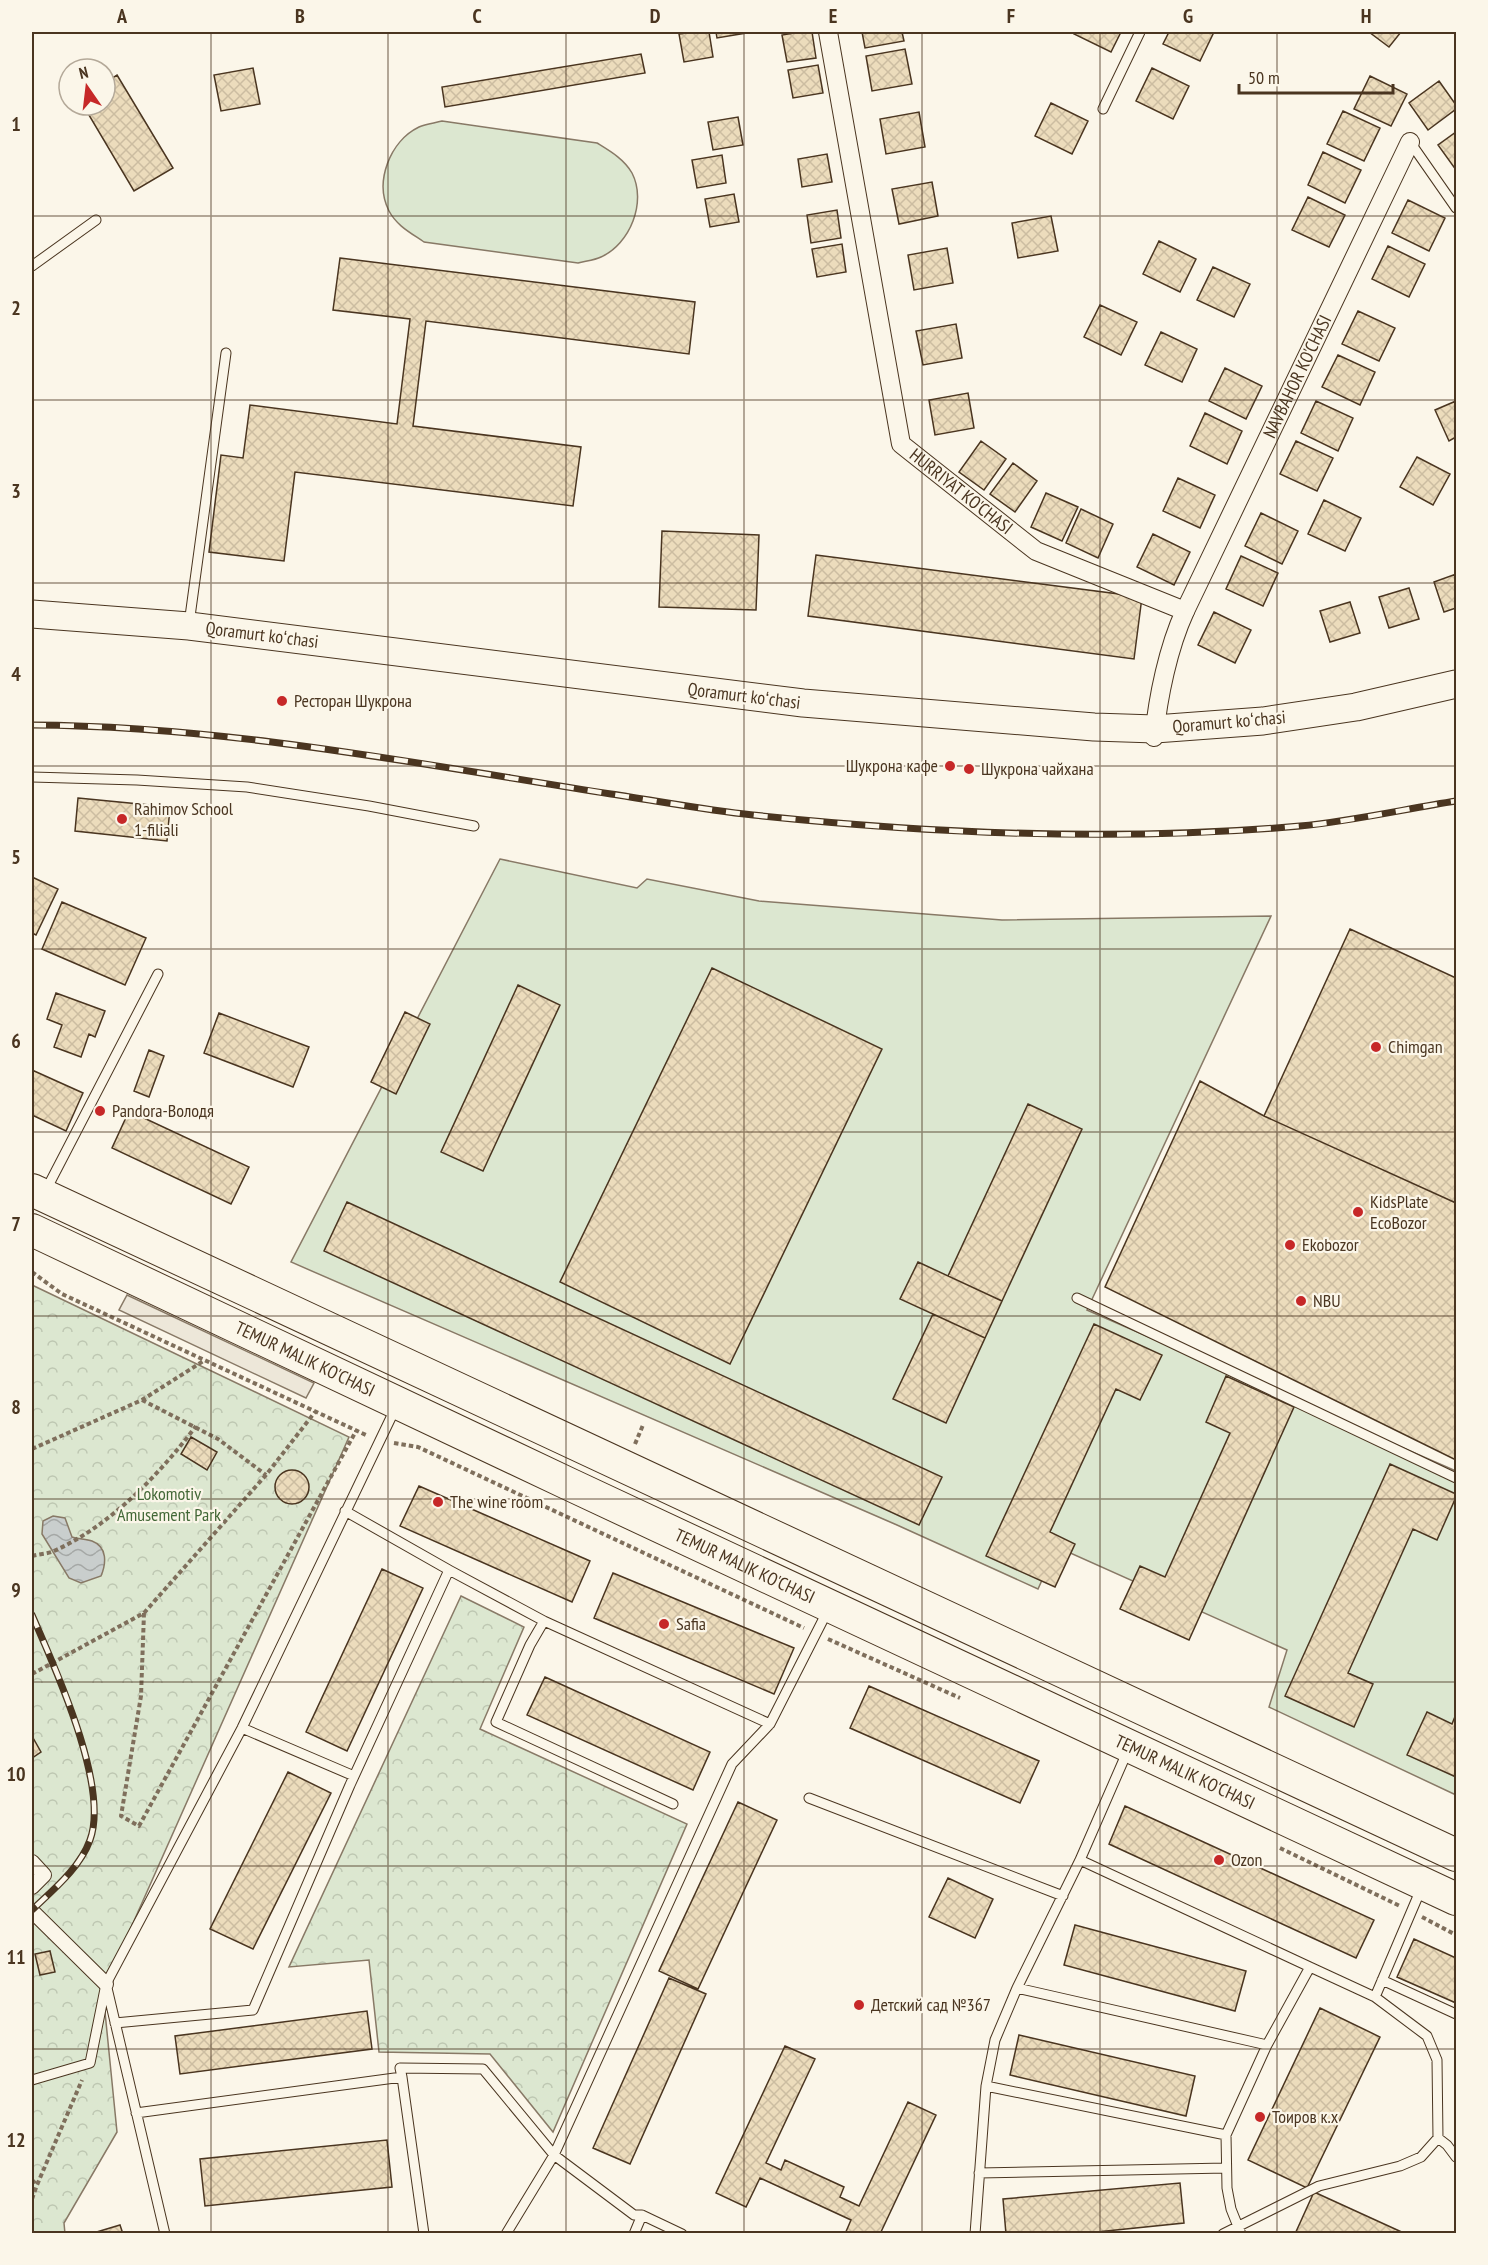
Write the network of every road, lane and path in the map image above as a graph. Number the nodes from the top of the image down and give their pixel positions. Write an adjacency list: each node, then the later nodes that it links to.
1 (828, 32): 9 (street, HURRIYAT KO'CHASI)
2 (1140, 32): 3 (lane)
3 (1103, 109)
4 (1410, 142): 5 (lane); 9 (street, NAVBAHOR KO'CHASI)
5 (1456, 208)
6 (96, 220): 7 (lane)
7 (32, 266)
8 (226, 353): 11 (lane)
9 (1185, 611): 15 (street)
10 (32, 614): 11 (main road, Qoramurt koʻchasi)
11 (189, 626): 15 (main road, Qoramurt koʻchasi)
12 (32, 632): 15 (main road, Qoramurt koʻchasi)
13 (1456, 684): 15 (main road, Qoramurt koʻchasi)
14 (1456, 693): 15 (main road, Qoramurt koʻchasi)
15 (1154, 733)
16 (32, 777): 17 (lane)
17 (474, 826)
18 (158, 974): 19 (lane)
19 (37, 1193): 28 (highway, TEMUR MALIK KO'CHASI)
20 (32, 1230): 25 (highway, TEMUR MALIK KO'CHASI)
21 (32, 1272): 23 (path)
22 (1077, 1298): 34 (lane)
23 (206, 1360): 24 (path); 26 (path)
24 (141, 1400): 27 (path); 31 (path)
25 (398, 1403): 30 (lane); 32 (highway, TEMUR MALIK KO'CHASI)
26 (315, 1412): 29 (path); 33 (path)
27 (196, 1426): 33 (path); 38 (path)
28 (539, 1426): 32 (highway); 35 (highway, TEMUR MALIK KO'CHASI)
29 (356, 1431): 30 (path); 41 (path)
30 (380, 1441): 36 (lane); 43 (path)
31 (32, 1449)
32 (521, 1462): 37 (highway, TEMUR MALIK KO'CHASI)
33 (266, 1475): 41 (path)
34 (1456, 1478)
35 (713, 1508): 37 (highway); 53 (highway, TEMUR MALIK KO'CHASI)
36 (345, 1511): 39 (lane); 47 (lane)
37 (694, 1542): 40 (highway, TEMUR MALIK KO'CHASI)
38 (32, 1556)
39 (449, 1570): 42 (lane); 49 (lane)
40 (831, 1605): 43 (lane); 48 (highway, TEMUR MALIK KO'CHASI)
41 (144, 1613): 44 (path)
42 (544, 1621): 46 (lane); 51 (lane)
43 (816, 1633): 45 (path); 46 (lane)
44 (32, 1674)
45 (968, 1701)
46 (770, 1724): 77 (lane)
47 (242, 1728): 49 (lane); 64 (lane)
48 (1130, 1746): 54 (lane); 58 (highway, TEMUR MALIK KO'CHASI)
49 (354, 1776): 68 (lane)
50 (809, 1798): 57 (lane)
51 (673, 1804)
52 (1276, 1846): 58 (path)
53 (1456, 1855)
54 (1080, 1860): 57 (lane); 62 (lane)
55 (32, 1863): 56 (street)
56 (32, 1887)
57 (1063, 1896): 65 (lane)
58 (1417, 1898): 59 (highway, TEMUR MALIK KO'CHASI); 61 (path); 63 (lane)
59 (1456, 1899)
60 (36, 1916): 64 (street)
61 (1456, 1935)
62 (1310, 1967): 66 (lane); 69 (lane)
63 (1382, 1980): 66 (lane); 67 (lane)
64 (106, 1984): 68 (lane); 70 (lane)
65 (1017, 1988): 69 (lane); 73 (lane)
66 (1375, 1997): 76 (lane)
67 (1456, 2014)
68 (115, 2023): 74 (lane)
69 (1267, 2045): 75 (lane)
70 (90, 2062): 72 (lane); 82 (path)
71 (402, 2077): 74 (lane); 77 (lane); 87 (lane)
72 (32, 2080)
73 (986, 2086): 75 (lane); 80 (lane)
74 (136, 2113): 86 (lane)
75 (1226, 2135): 79 (lane)
76 (1438, 2138): 78 (lane); 85 (lane)
77 (554, 2155): 84 (lane); 88 (lane)
78 (1456, 2157)
79 (1226, 2168): 80 (lane); 85 (lane)
80 (979, 2173): 91 (lane)
81 (32, 2180): 82 (path)
82 (37, 2185): 83 (path)
83 (32, 2199)
84 (642, 2215): 89 (lane); 90 (lane)
85 (1239, 2230): 92 (lane)
86 (165, 2234)
87 (424, 2234)
88 (506, 2234)
89 (634, 2234)
90 (681, 2234)
91 (975, 2234)
92 (1223, 2234)

